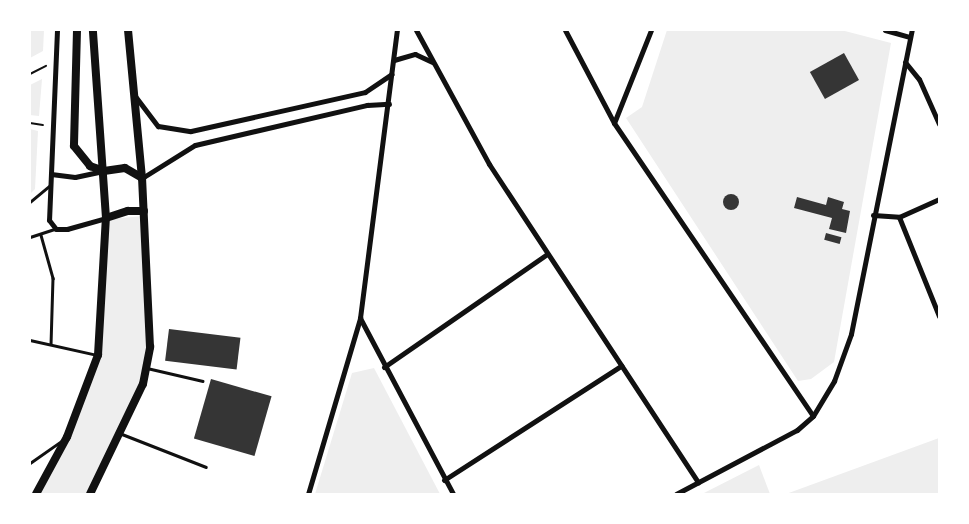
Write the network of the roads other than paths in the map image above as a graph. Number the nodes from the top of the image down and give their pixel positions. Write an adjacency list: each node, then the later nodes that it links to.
1 (57, 30): 21 (street)
2 (77, 30): 20 (main road)
3 (93, 30): 20 (main road)
4 (128, 30): 16 (main road)
5 (397, 30): 12 (street)
6 (416, 30): 14 (street)
7 (565, 30): 18 (street)
8 (651, 30): 18 (street)
9 (885, 30): 11 (street)
10 (912, 30): 11 (street)
11 (910, 37): 13 (street)
12 (394, 60): 14 (street); 15 (street)
13 (905, 62): 19 (street); 27 (street)
14 (434, 64): 33 (street)
15 (392, 74): 16 (street); 17 (street)
16 (135, 96): 22 (main road)
17 (389, 104): 22 (street); 35 (street)
18 (614, 122): 43 (street)
19 (939, 124)
20 (104, 171): 21 (street); 22 (main road); 29 (main road)
21 (51, 174): 23 (street)
22 (142, 178): 26 (main road)
23 (49, 186): 25 (lane); 30 (street)
24 (939, 199): 28 (street)
25 (30, 202)
26 (144, 211): 29 (main road); 41 (main road)
27 (873, 215): 28 (street); 43 (street)
28 (899, 217): 34 (street)
29 (106, 218): 30 (street); 38 (main road)
30 (56, 229): 31 (lane)
31 (41, 235): 32 (lane); 37 (lane)
32 (30, 237)
33 (547, 254): 39 (street); 40 (street)
34 (939, 316)
35 (360, 318): 40 (street); 52 (street)
36 (30, 340): 37 (lane)
37 (51, 344): 38 (lane)
38 (98, 355): 45 (main road)
39 (621, 366): 48 (street); 49 (street)
40 (384, 367): 48 (street)
41 (146, 368): 42 (lane); 44 (main road)
42 (203, 381)
43 (813, 416): 49 (street)
44 (120, 434): 47 (lane); 51 (main road)
45 (67, 437): 46 (lane); 50 (main road)
46 (30, 463)
47 (206, 467)
48 (444, 480): 53 (street)
49 (698, 482): 54 (street)
50 (36, 494)
51 (90, 494)
52 (308, 494)
53 (453, 494)
54 (676, 494)

